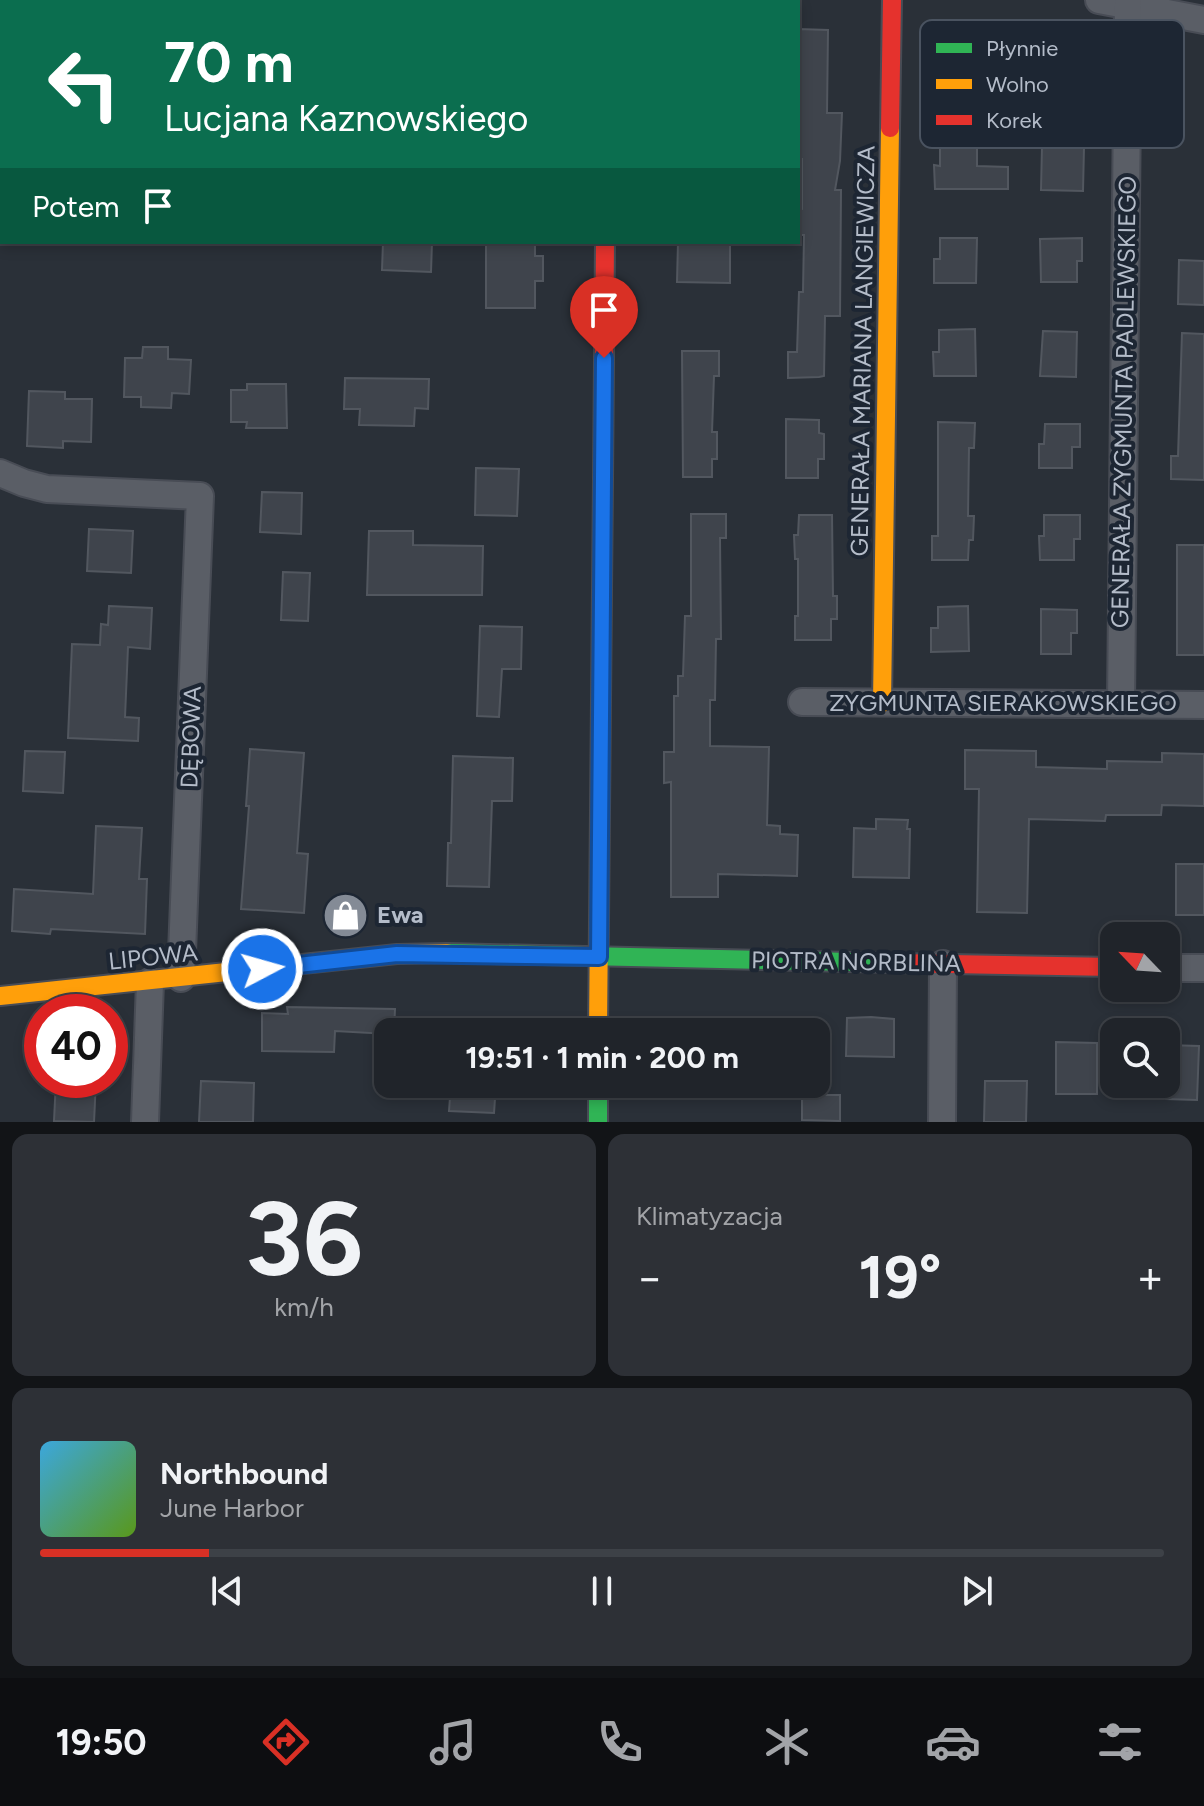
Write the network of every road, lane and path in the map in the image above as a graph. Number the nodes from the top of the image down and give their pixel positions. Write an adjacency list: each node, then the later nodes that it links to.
1 (892, 0): 10 (street, GENERAŁA MARIANA LANGIEWICZA)
2 (1099, 0): 3 (street)
3 (1128, 5): 4 (street, GENERAŁA ZYGMUNTA PADLEWSKIEGO); 5 (street)
4 (1128, 20)
5 (1204, 20)
6 (1127, 148): 11 (street, GENERAŁA ZYGMUNTA PADLEWSKIEGO)
7 (605, 244): 13 (street)
8 (0, 473): 18 (street, DĘBOWA)
9 (802, 702): 10 (street, ZYGMUNTA SIERAKOWSKIEGO)
10 (882, 703): 11 (street, ZYGMUNTA SIERAKOWSKIEGO)
11 (1121, 704): 12 (street, ZYGMUNTA SIERAKOWSKIEGO)
12 (1204, 705)
13 (599, 957): 14 (street, PIOTRA NORBLINA); 18 (street, LIPOWA); 21 (street)
14 (943, 964): 15 (street, PIOTRA NORBLINA); 25 (street)
15 (1100, 967)
16 (1180, 968): 17 (street)
17 (1204, 968)
18 (181, 978): 19 (street, LIPOWA)
19 (150, 982): 20 (street, LIPOWA); 23 (street)
20 (0, 996)
21 (598, 1018)
22 (598, 1098): 24 (street)
23 (145, 1122)
24 (598, 1122)
25 (942, 1122)

